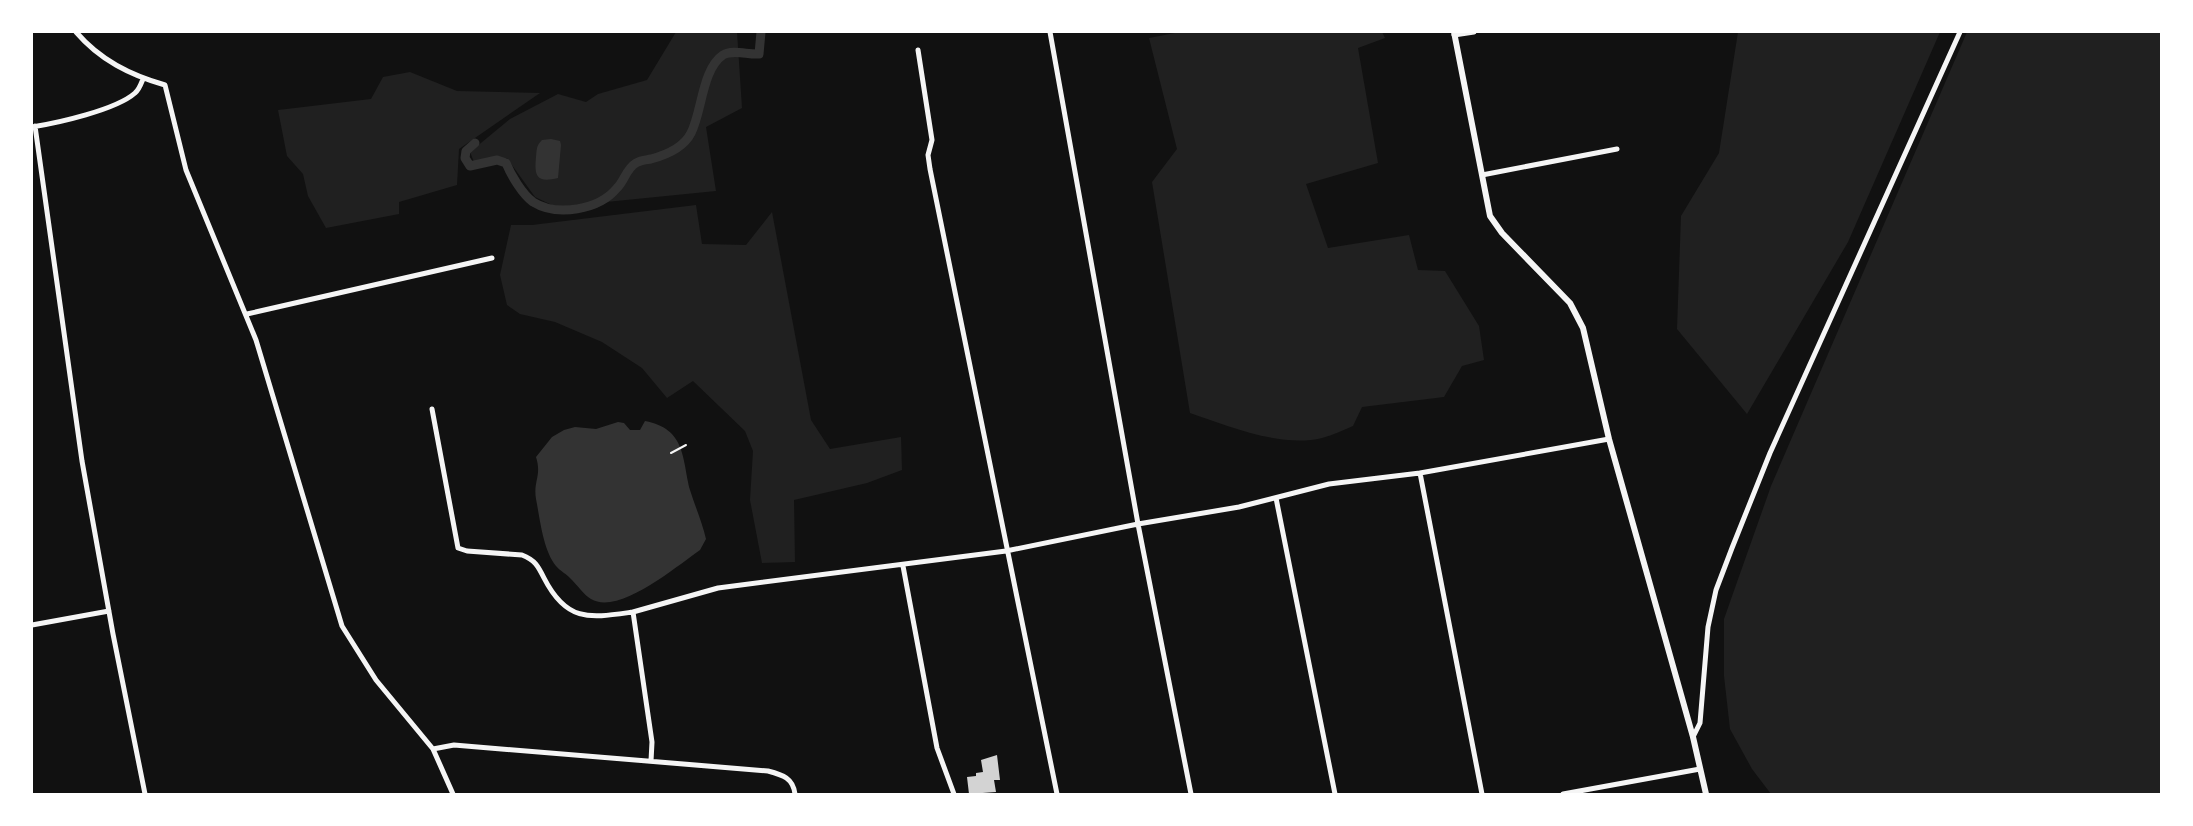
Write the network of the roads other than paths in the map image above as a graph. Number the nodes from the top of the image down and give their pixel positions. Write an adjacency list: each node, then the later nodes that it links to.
1 (76, 32): 7 (street)
2 (1050, 32): 17 (street)
3 (1474, 32): 5 (street)
4 (1960, 32): 23 (street)
5 (1454, 33): 10 (street)
6 (918, 50): 18 (street)
7 (144, 79): 8 (street); 12 (street)
8 (34, 127): 20 (street)
9 (1616, 149): 10 (street)
10 (1482, 175): 14 (street)
11 (492, 258): 12 (street)
12 (247, 314): 24 (street)
13 (432, 409): 21 (street)
14 (1609, 439): 15 (street); 23 (street)
15 (1420, 473): 16 (street); 34 (street)
16 (1276, 498): 17 (street); 33 (street)
17 (1138, 524): 18 (street); 32 (street)
18 (1006, 551): 19 (street); 31 (street)
19 (902, 566): 21 (street); 30 (street)
20 (109, 611): 22 (street); 27 (street)
21 (633, 612): 25 (street)
22 (32, 625)
23 (1693, 737): 26 (street)
24 (433, 749): 25 (street); 28 (street)
25 (651, 761): 29 (street)
26 (1700, 769): 35 (street); 36 (street)
27 (145, 794)
28 (453, 794)
29 (795, 794)
30 (954, 794)
31 (1057, 794)
32 (1191, 794)
33 (1335, 794)
34 (1482, 794)
35 (1563, 794)
36 (1706, 794)

